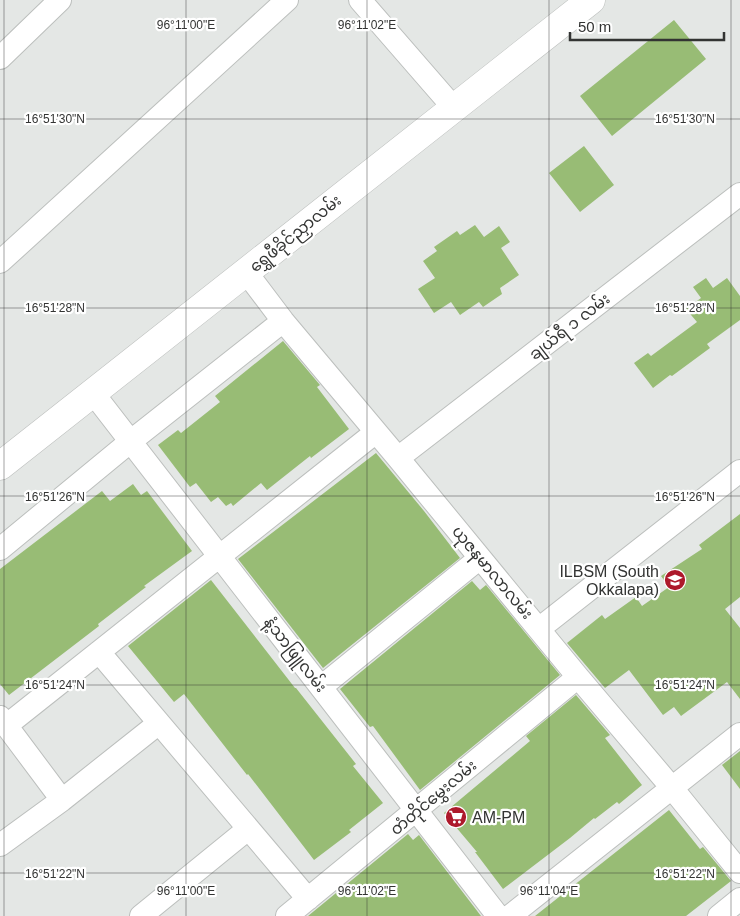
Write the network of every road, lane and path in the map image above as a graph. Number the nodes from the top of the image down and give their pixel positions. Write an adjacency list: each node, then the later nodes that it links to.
1 (60, 0): 5 (street)
2 (287, 0): 8 (street)
3 (360, 0): 6 (street)
4 (591, 0): 6 (street, ရွှေဖီခိုင်ညှာလမ်း)
5 (0, 58)
6 (453, 107): 9 (street, ရွှေဖီခိုင်ညှာလမ်း)
7 (740, 194): 14 (street, ချယ်ရီ ၁ လမ်း)
8 (0, 262)
9 (246, 272): 10 (street, ယုဇနမာလာလမ်း); 11 (street, ရွှေဖီခိုင်ညှာလမ်း)
10 (283, 321): 12 (street, ယုဇနမာလာလမ်း); 13 (street)
11 (93, 393): 13 (street, နံ့သာဖြူလမ်း); 15 (street, ရွှေဖီခိုင်ညှာလမ်း)
12 (376, 432): 14 (street, ယုဇနမာလာလမ်း); 18 (street)
13 (131, 441): 17 (street); 18 (street, နံ့သာဖြူလမ်း)
14 (398, 458): 19 (street, ယုဇနမာလာလမ်း)
15 (2, 461)
16 (740, 471): 20 (street)
17 (0, 549)
18 (220, 556): 21 (street); 23 (street, နံ့သာဖြူလမ်း)
19 (480, 558): 20 (street, ယုဇနမာလာလမ်း); 23 (street)
20 (540, 628): 22 (street, ယုဇနမာလာလမ်း)
21 (99, 652): 24 (street); 25 (street)
22 (578, 676): 27 (street, ယုဇနမာလာလမ်း); 29 (street, တံတိုင်မွှေးလမ်း)
23 (321, 687): 29 (street, နံ့သာဖြူလမ်း)
24 (3, 721): 28 (street)
25 (159, 723): 28 (street); 30 (street)
26 (740, 734): 27 (street)
27 (676, 784): 32 (street, ယုဇနမာလာလမ်း); 38 (street)
28 (62, 800): 31 (street)
29 (417, 811): 33 (street, တံတိုင်မွှေးလမ်း); 37 (street, နံ့သာဖြူလမ်း)
30 (248, 829): 33 (street); 35 (street)
31 (0, 845)
32 (740, 872)
33 (308, 899): 36 (street, တံတိုင်မွှေးလမ်း)
34 (740, 899): 39 (street)
35 (150, 913)
36 (287, 916)
37 (498, 916)
38 (510, 916)
39 (719, 916)

